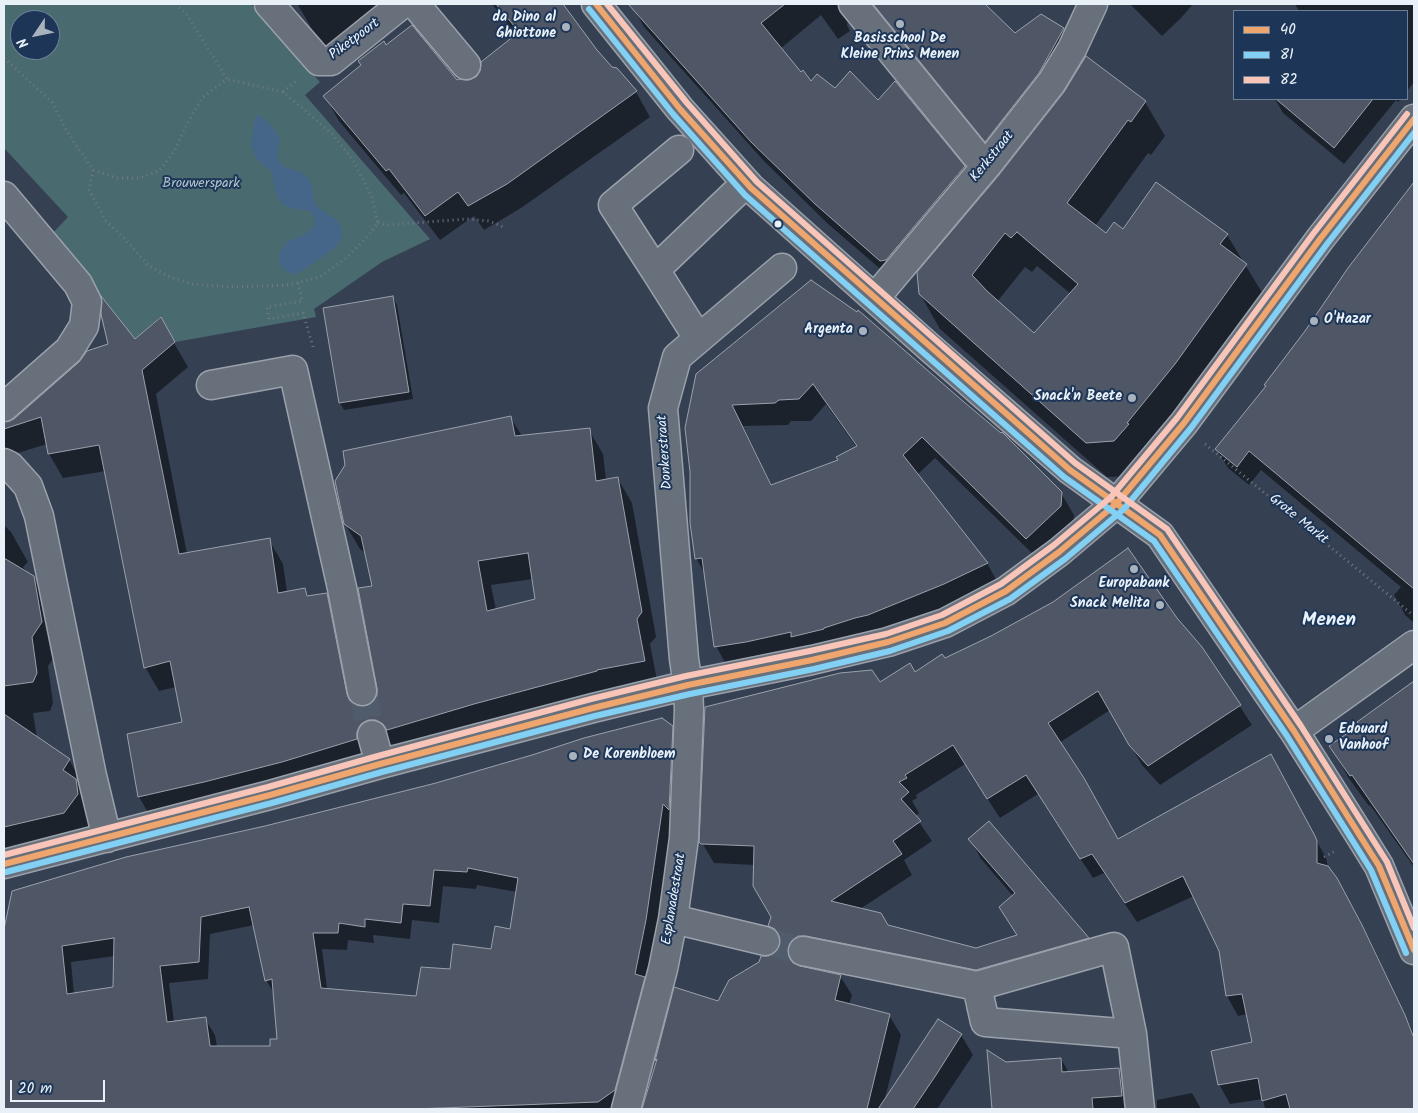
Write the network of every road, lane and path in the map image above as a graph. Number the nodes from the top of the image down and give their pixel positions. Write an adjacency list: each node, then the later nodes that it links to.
1 (176, 4): 10 (path)
2 (269, 4): 3 (street, Piketpoort)
3 (402, 4)
4 (415, 4): 9 (street)
5 (596, 4): 15 (street)
6 (853, 4): 13 (street)
7 (1093, 4): 13 (street, Kerkstraat)
8 (4, 58): 14 (path)
9 (466, 65)
10 (227, 79): 14 (path); 17 (path)
11 (1412, 126): 27 (street)
12 (679, 150): 20 (street)
13 (987, 165): 22 (street, Kerkstraat)
14 (93, 170): 21 (path)
15 (746, 183): 20 (street); 22 (street)
16 (4, 196): 26 (street)
17 (378, 223): 18 (path); 21 (path)
18 (506, 228)
19 (782, 268): 24 (street, Donkerstraat)
20 (655, 270): 24 (street)
21 (298, 283): 23 (path)
22 (875, 298): 29 (street)
23 (304, 313)
24 (698, 338): 32 (street, Donkerstraat)
25 (210, 385): 33 (street)
26 (4, 408)
27 (1184, 423): 29 (street); 30 (path, Grote Markt)
28 (4, 463): 37 (street)
29 (1117, 503): 32 (street); 34 (street)
30 (1414, 615)
31 (1414, 645): 34 (street)
32 (688, 685): 36 (street); 39 (street, Esplanadestraat)
33 (362, 691)
34 (1294, 731): 41 (street)
35 (372, 735): 36 (street)
36 (380, 764): 37 (street)
37 (107, 838): 38 (street)
38 (4, 864)
39 (673, 919): 40 (street); 45 (street, Esplanadestraat)
40 (765, 941)
41 (1412, 945)
42 (803, 951): 43 (street)
43 (976, 986): 44 (street); 44 (street)
44 (1132, 1034): 46 (street)
45 (626, 1109)
46 (1140, 1109)

